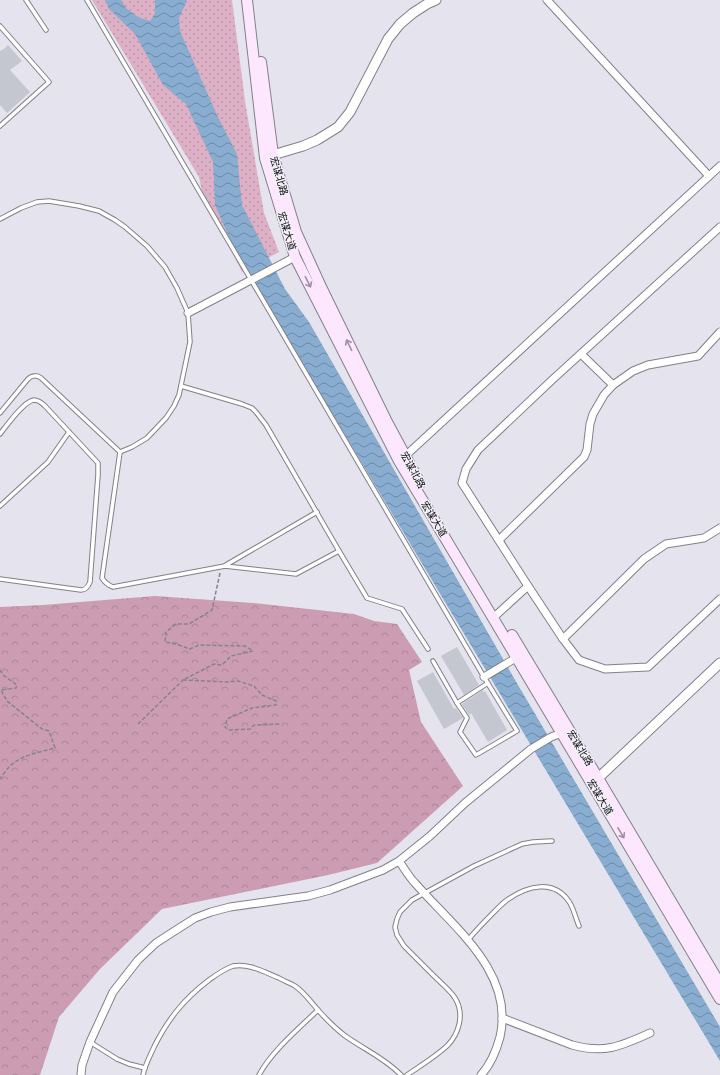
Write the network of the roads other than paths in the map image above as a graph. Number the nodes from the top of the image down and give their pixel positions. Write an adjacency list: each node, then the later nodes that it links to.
1 (26, 0): 8 (lane)
2 (87, 0): 16 (lane)
3 (247, 0): 10 (main road, 宏谋大道)
4 (253, 0): 10 (main road, 宏谋北路)
5 (436, 0): 10 (street)
6 (548, 0): 12 (street)
7 (0, 26): 9 (lane)
8 (46, 30)
9 (0, 126)
10 (269, 157): 15 (main road, 宏谋大道); 26 (main road, 宏谋北路, one-way to 10)
11 (720, 166): 12 (street)
12 (709, 176): 26 (street)
13 (0, 219): 17 (lane)
14 (720, 227): 19 (street)
15 (295, 257): 16 (street); 26 (main road, 宏谋大道, one-way to 26)
16 (251, 280): 17 (street); 42 (lane)
17 (188, 313): 21 (lane)
18 (720, 332): 20 (street)
19 (581, 354): 20 (street); 30 (street)
20 (613, 384): 30 (street)
21 (182, 386): 25 (lane); 28 (lane)
22 (0, 413): 25 (lane)
23 (69, 432): 24 (lane); 27 (lane); 33 (lane)
24 (0, 434)
25 (120, 452): 32 (lane)
26 (402, 459): 36 (main road, 宏谋大道)
27 (0, 506)
28 (317, 512): 31 (lane); 32 (lane)
29 (720, 528): 37 (street)
30 (499, 540): 34 (street)
31 (339, 551): 32 (lane); 38 (lane)
32 (223, 566)
33 (0, 579)
34 (528, 586): 36 (street); 37 (street)
35 (720, 599): 37 (street)
36 (496, 615): 39 (main road, 宏谋大道)
37 (563, 639)
38 (428, 649)
39 (520, 656): 42 (street); 44 (main road, 宏谋大道); 45 (main road, 宏谋北路)
40 (433, 662): 43 (lane)
41 (720, 663): 45 (street)
42 (486, 680): 43 (lane); 43 (lane)
43 (457, 703)
44 (562, 733): 45 (main road, 宏谋大道); 47 (street)
45 (595, 780): 51 (main road, 宏谋北路); 52 (main road, 宏谋大道, one-way to 52)
46 (552, 842): 48 (lane)
47 (399, 861): 48 (street); 56 (street)
48 (424, 893): 50 (street); 62 (lane)
49 (579, 926): 50 (lane)
50 (467, 940): 54 (street)
51 (720, 984)
52 (720, 999)
53 (318, 1010): 57 (lane); 60 (lane); 61 (lane)
54 (502, 1018): 55 (street); 63 (street)
55 (650, 1033)
56 (90, 1042): 57 (lane); 58 (street)
57 (144, 1068): 59 (lane)
58 (81, 1075)
59 (143, 1075)
60 (260, 1075)
61 (401, 1075)
62 (407, 1075)
63 (481, 1075)

